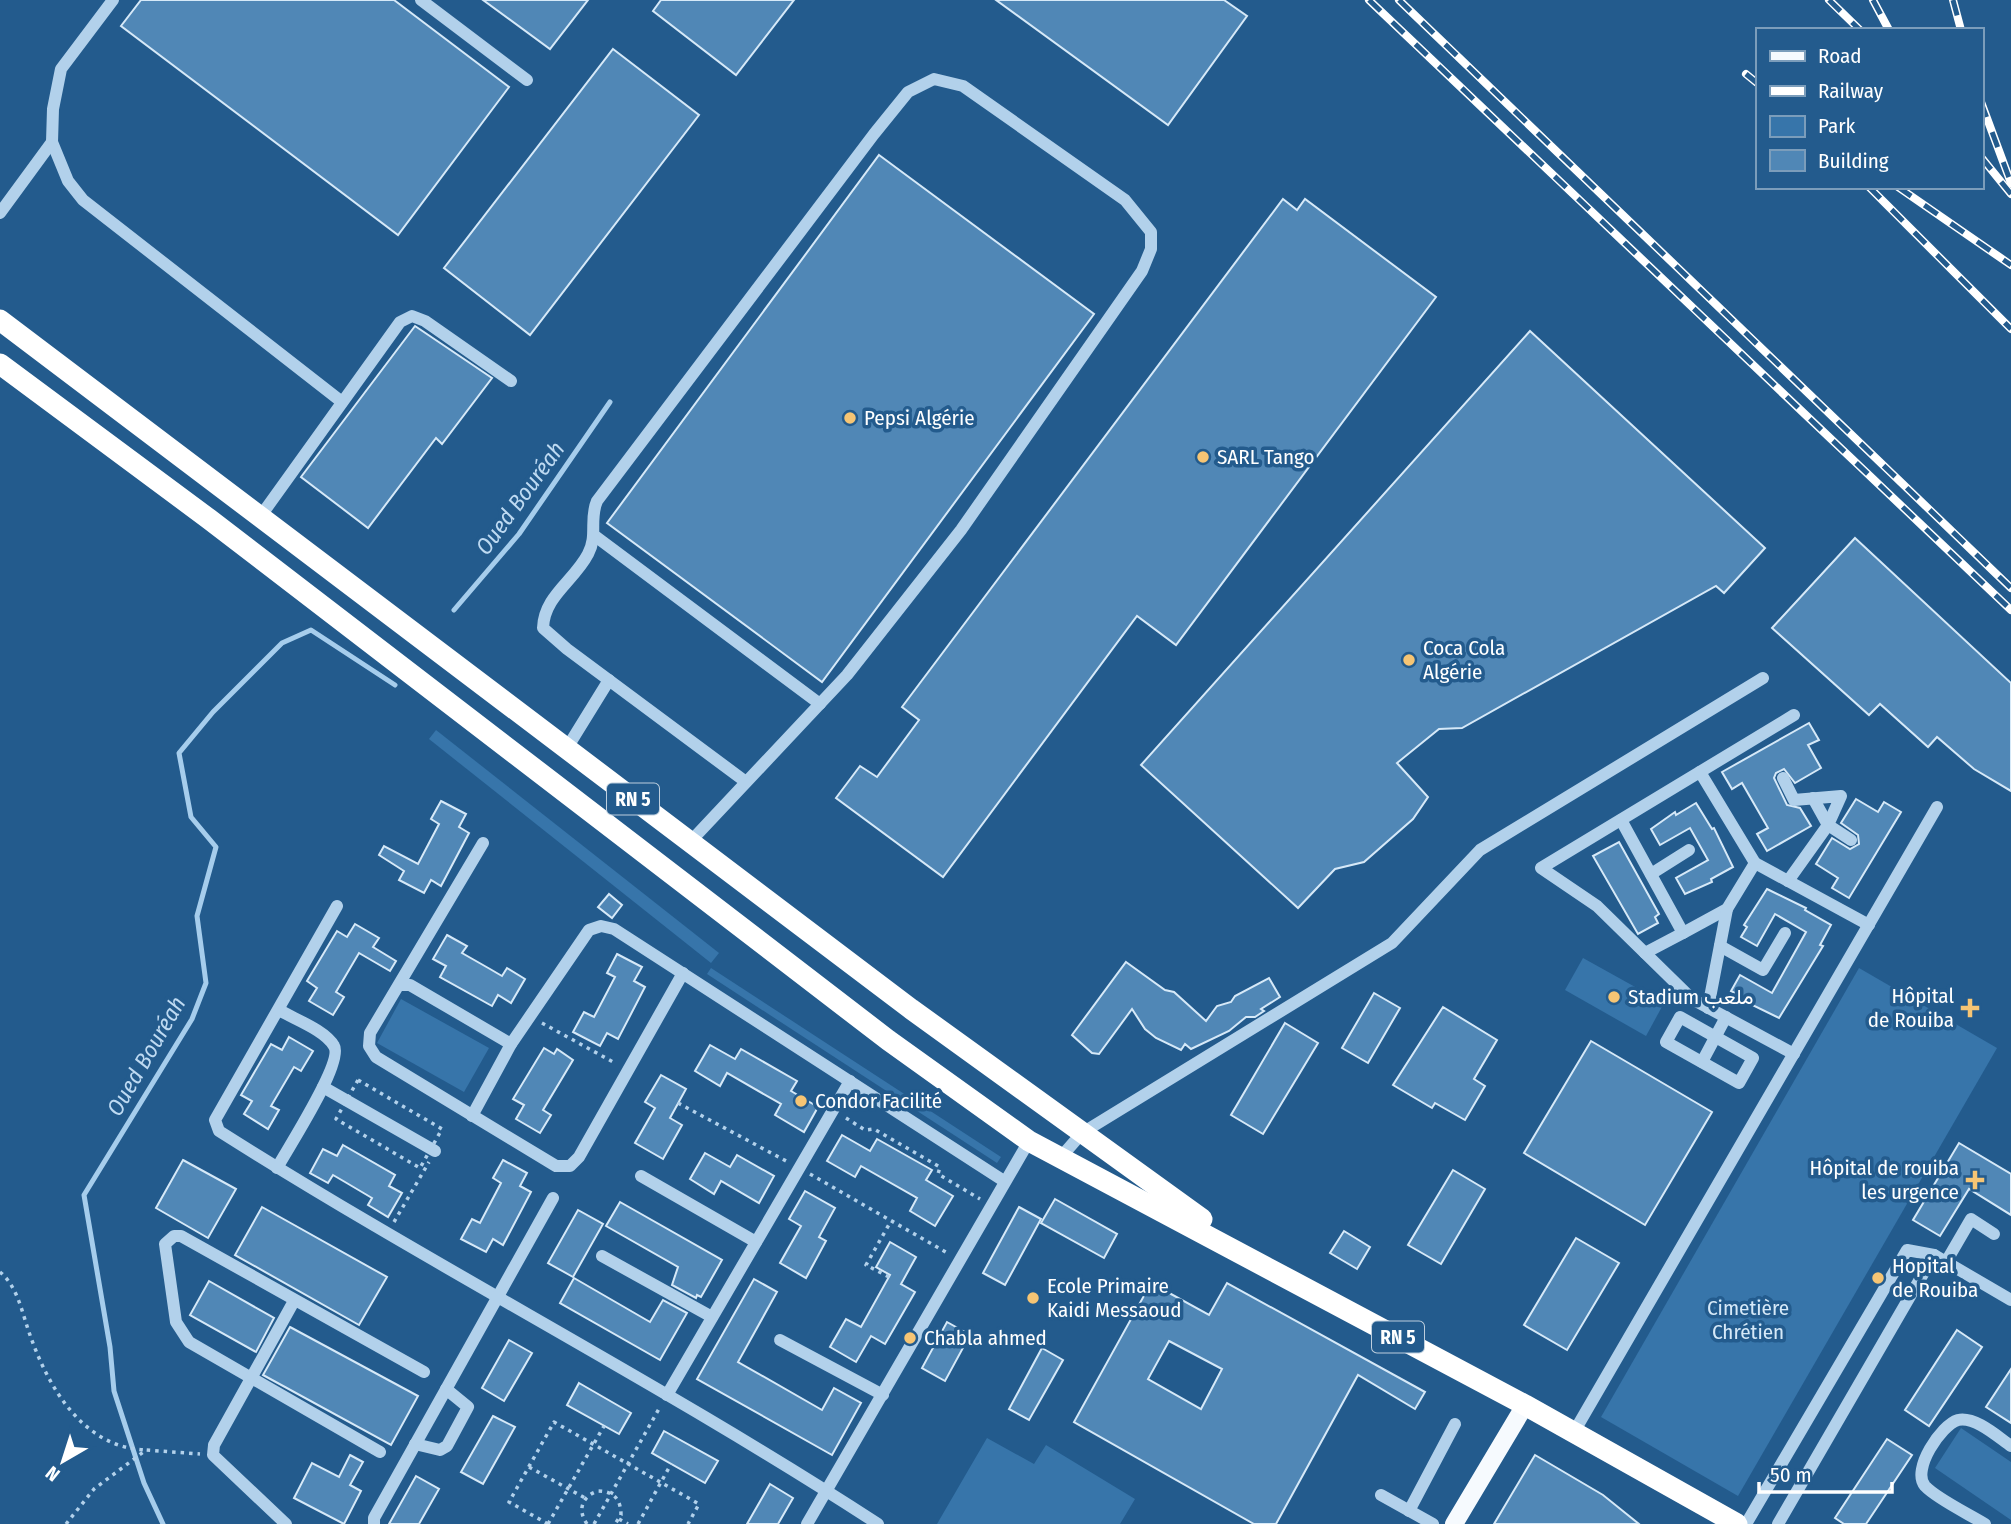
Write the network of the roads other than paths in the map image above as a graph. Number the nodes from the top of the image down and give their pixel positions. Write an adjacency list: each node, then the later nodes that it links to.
1 (113, 0): 4 (street)
2 (421, 0): 3 (street)
3 (527, 80)
4 (52, 142): 5 (street); 9 (street)
5 (0, 213)
6 (0, 320): 10 (highway, RN 5)
7 (0, 364): 45 (highway, RN 5)
8 (511, 381): 9 (street)
9 (342, 402): 10 (street)
10 (260, 517): 16 (highway, RN 5)
11 (595, 536): 13 (street); 14 (street); 14 (street)
12 (1763, 678): 52 (street)
13 (609, 680): 16 (street); 19 (street)
14 (820, 704): 19 (street)
15 (1794, 715): 17 (street)
16 (567, 748): 25 (highway, RN 5)
17 (1700, 772): 22 (street); 28 (street)
18 (1783, 778): 20 (street)
19 (746, 782): 25 (street)
20 (1813, 798): 23 (street); 23 (street)
21 (1937, 807): 33 (street)
22 (1621, 820): 29 (street); 37 (street)
23 (1828, 825): 24 (street); 30 (street)
24 (1851, 840)
25 (690, 842): 41 (highway, RN 5)
26 (483, 843): 39 (street)
27 (1689, 850): 29 (street)
28 (1755, 863): 30 (street); 32 (street)
29 (1651, 874): 34 (street)
30 (1788, 881): 33 (street)
31 (337, 906): 42 (street)
32 (1727, 909): 34 (street); 36 (street)
33 (1869, 925): 47 (street)
34 (1683, 933): 37 (street)
35 (1785, 933): 36 (street)
36 (1720, 946): 40 (street)
37 (1645, 953): 40 (street)
38 (683, 973): 46 (street); 49 (street); 51 (street)
39 (400, 985): 46 (street); 51 (street)
40 (1709, 1008): 43 (street)
41 (911, 1009): 45 (highway); 52 (highway, RN 5)
42 (279, 1010): 50 (street); 56 (street)
43 (1726, 1017): 44 (street); 47 (street)
44 (1715, 1037): 48 (street); 48 (street); 48 (street)
45 (888, 1040): 53 (highway, RN 5)
46 (511, 1044): 51 (street)
47 (1794, 1054): 78 (street)
48 (1702, 1062)
49 (850, 1082): 58 (street); 61 (street)
50 (323, 1087): 54 (street); 56 (street)
51 (472, 1115)
52 (1082, 1133): 55 (street); 65 (highway, RN 5)
53 (1029, 1141): 55 (highway, RN 5); 58 (street)
54 (435, 1151)
55 (1061, 1157): 65 (highway, RN 5)
56 (277, 1168): 66 (street)
57 (641, 1176): 61 (street)
58 (1004, 1181): 75 (street)
59 (553, 1198): 66 (street)
60 (1994, 1234): 64 (street)
61 (756, 1242): 69 (street)
62 (1934, 1255): 64 (street); 92 (street); 93 (street)
63 (602, 1256): 69 (street)
64 (1946, 1262): 67 (street)
65 (1272, 1270): 76 (highway, RN 5)
66 (498, 1300): 73 (street); 74 (street)
67 (2011, 1300)
68 (294, 1301): 71 (street); 72 (street); 72 (street)
69 (712, 1317): 74 (street)
70 (780, 1340): 75 (street)
71 (424, 1372)
72 (252, 1378): 81 (street); 86 (street)
73 (446, 1388): 79 (street); 79 (street)
74 (667, 1395): 82 (street)
75 (883, 1395): 82 (street)
76 (1525, 1405): 78 (highway, RN 5); 91 (main road)
77 (1455, 1424): 84 (street)
78 (1574, 1432): 85 (highway, RN 5)
79 (415, 1444): 87 (street)
80 (2011, 1446): 94 (street)
81 (380, 1451)
82 (827, 1491): 88 (street); 89 (street)
83 (1381, 1495): 84 (street)
84 (1409, 1511): 90 (street)
85 (1728, 1521)
86 (286, 1524)
87 (374, 1524)
88 (807, 1524)
89 (878, 1524)
90 (1433, 1524)
91 (1454, 1524)
92 (1746, 1524)
93 (1778, 1524)
94 (1985, 1524)

